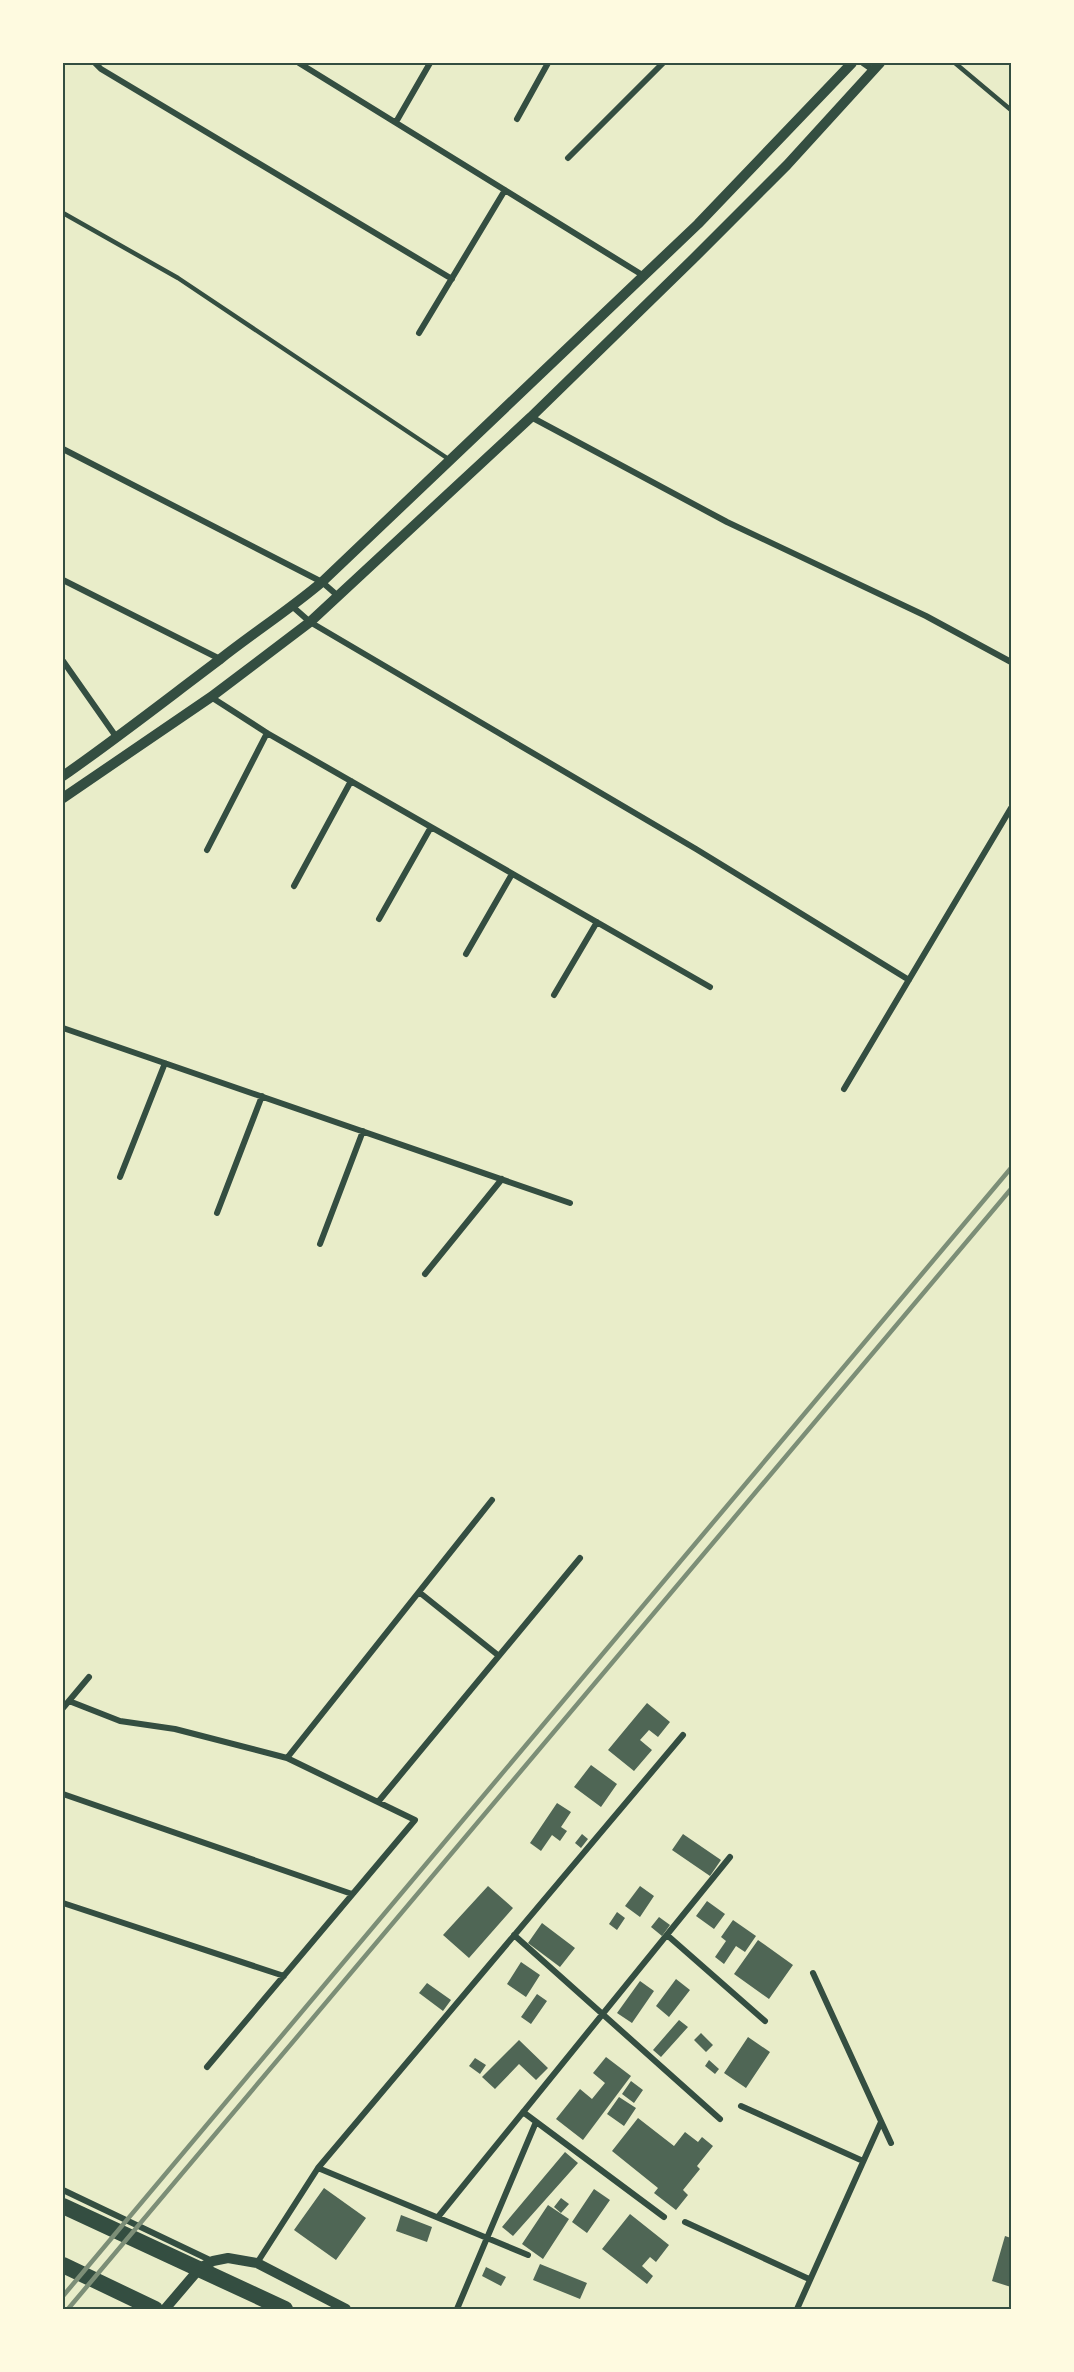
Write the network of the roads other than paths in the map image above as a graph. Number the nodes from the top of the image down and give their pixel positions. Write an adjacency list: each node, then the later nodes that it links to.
1 (95, 63): 17 (street)
2 (299, 63): 12 (street)
3 (430, 63): 12 (street)
4 (548, 63): 11 (street)
5 (663, 63): 13 (street)
6 (852, 63): 16 (street)
7 (863, 63): 9 (street)
8 (955, 63): 10 (lane)
9 (876, 67): 19 (street)
10 (1011, 110)
11 (517, 119)
12 (396, 122): 14 (street)
13 (568, 158)
14 (505, 190): 16 (street); 17 (street)
15 (63, 213): 21 (lane)
16 (644, 276): 21 (street)
17 (452, 279): 18 (street)
18 (419, 333)
19 (531, 417): 24 (street); 29 (street)
20 (63, 449): 23 (street)
21 (451, 460): 23 (street)
22 (63, 580): 27 (street)
23 (322, 582): 24 (street); 25 (street)
24 (338, 596): 26 (street)
25 (293, 607): 26 (street); 27 (street)
26 (310, 622): 30 (street); 44 (street)
27 (220, 659): 32 (street)
28 (63, 661): 32 (street)
29 (1011, 662)
30 (211, 696): 31 (street); 35 (street)
31 (267, 733): 34 (street); 38 (street)
32 (117, 738): 33 (street)
33 (63, 776)
34 (351, 781): 37 (street); 40 (street)
35 (63, 798)
36 (1011, 808): 44 (street)
37 (431, 827): 39 (street); 41 (street)
38 (207, 850)
39 (512, 874): 42 (street); 43 (street)
40 (294, 886)
41 (379, 919)
42 (597, 922): 45 (street); 46 (street)
43 (466, 954)
44 (909, 980): 49 (street)
45 (710, 987)
46 (554, 995)
47 (64, 1030): 48 (street)
48 (165, 1063): 50 (street); 52 (street)
49 (843, 1089)
50 (262, 1096): 51 (street); 55 (street)
51 (363, 1131): 53 (street); 56 (street)
52 (120, 1177)
53 (502, 1179): 54 (street); 57 (street)
54 (570, 1203)
55 (217, 1212)
56 (320, 1244)
57 (425, 1274)
58 (492, 1500): 60 (street)
59 (580, 1558): 61 (street)
60 (419, 1592): 61 (street); 66 (street)
61 (499, 1656): 68 (street)
62 (89, 1677): 63 (street)
63 (69, 1701): 64 (street); 66 (street)
64 (63, 1708)
65 (683, 1735): 72 (street)
66 (287, 1758): 68 (street)
67 (63, 1794): 70 (street)
68 (378, 1802): 70 (street)
69 (730, 1857): 73 (street)
70 (352, 1894): 75 (street)
71 (63, 1903): 75 (street)
72 (514, 1935): 76 (street); 86 (street)
73 (667, 1935): 76 (street); 77 (street)
74 (813, 1972): 83 (street)
75 (284, 1976): 78 (street)
76 (602, 2015): 80 (street); 81 (street)
77 (765, 2021)
78 (207, 2067)
79 (741, 2106): 85 (street)
80 (523, 2112): 82 (street); 89 (street)
81 (720, 2119)
82 (536, 2122): 90 (street); 92 (street)
83 (881, 2122): 84 (street); 85 (street)
84 (891, 2143)
85 (863, 2161): 97 (street)
86 (318, 2168): 89 (street); 95 (street)
87 (63, 2190): 94 (street)
88 (63, 2206): 100 (highway)
89 (438, 2217): 92 (street)
90 (664, 2217)
91 (685, 2222): 97 (street)
92 (486, 2237): 93 (street); 102 (street)
93 (528, 2255)
94 (213, 2261): 95 (street); 99 (street)
95 (257, 2263): 101 (street)
96 (63, 2265): 98 (highway)
97 (809, 2279): 103 (street)
98 (155, 2309)
99 (165, 2309)
100 (285, 2309)
101 (346, 2309)
102 (457, 2309)
103 (797, 2309)

